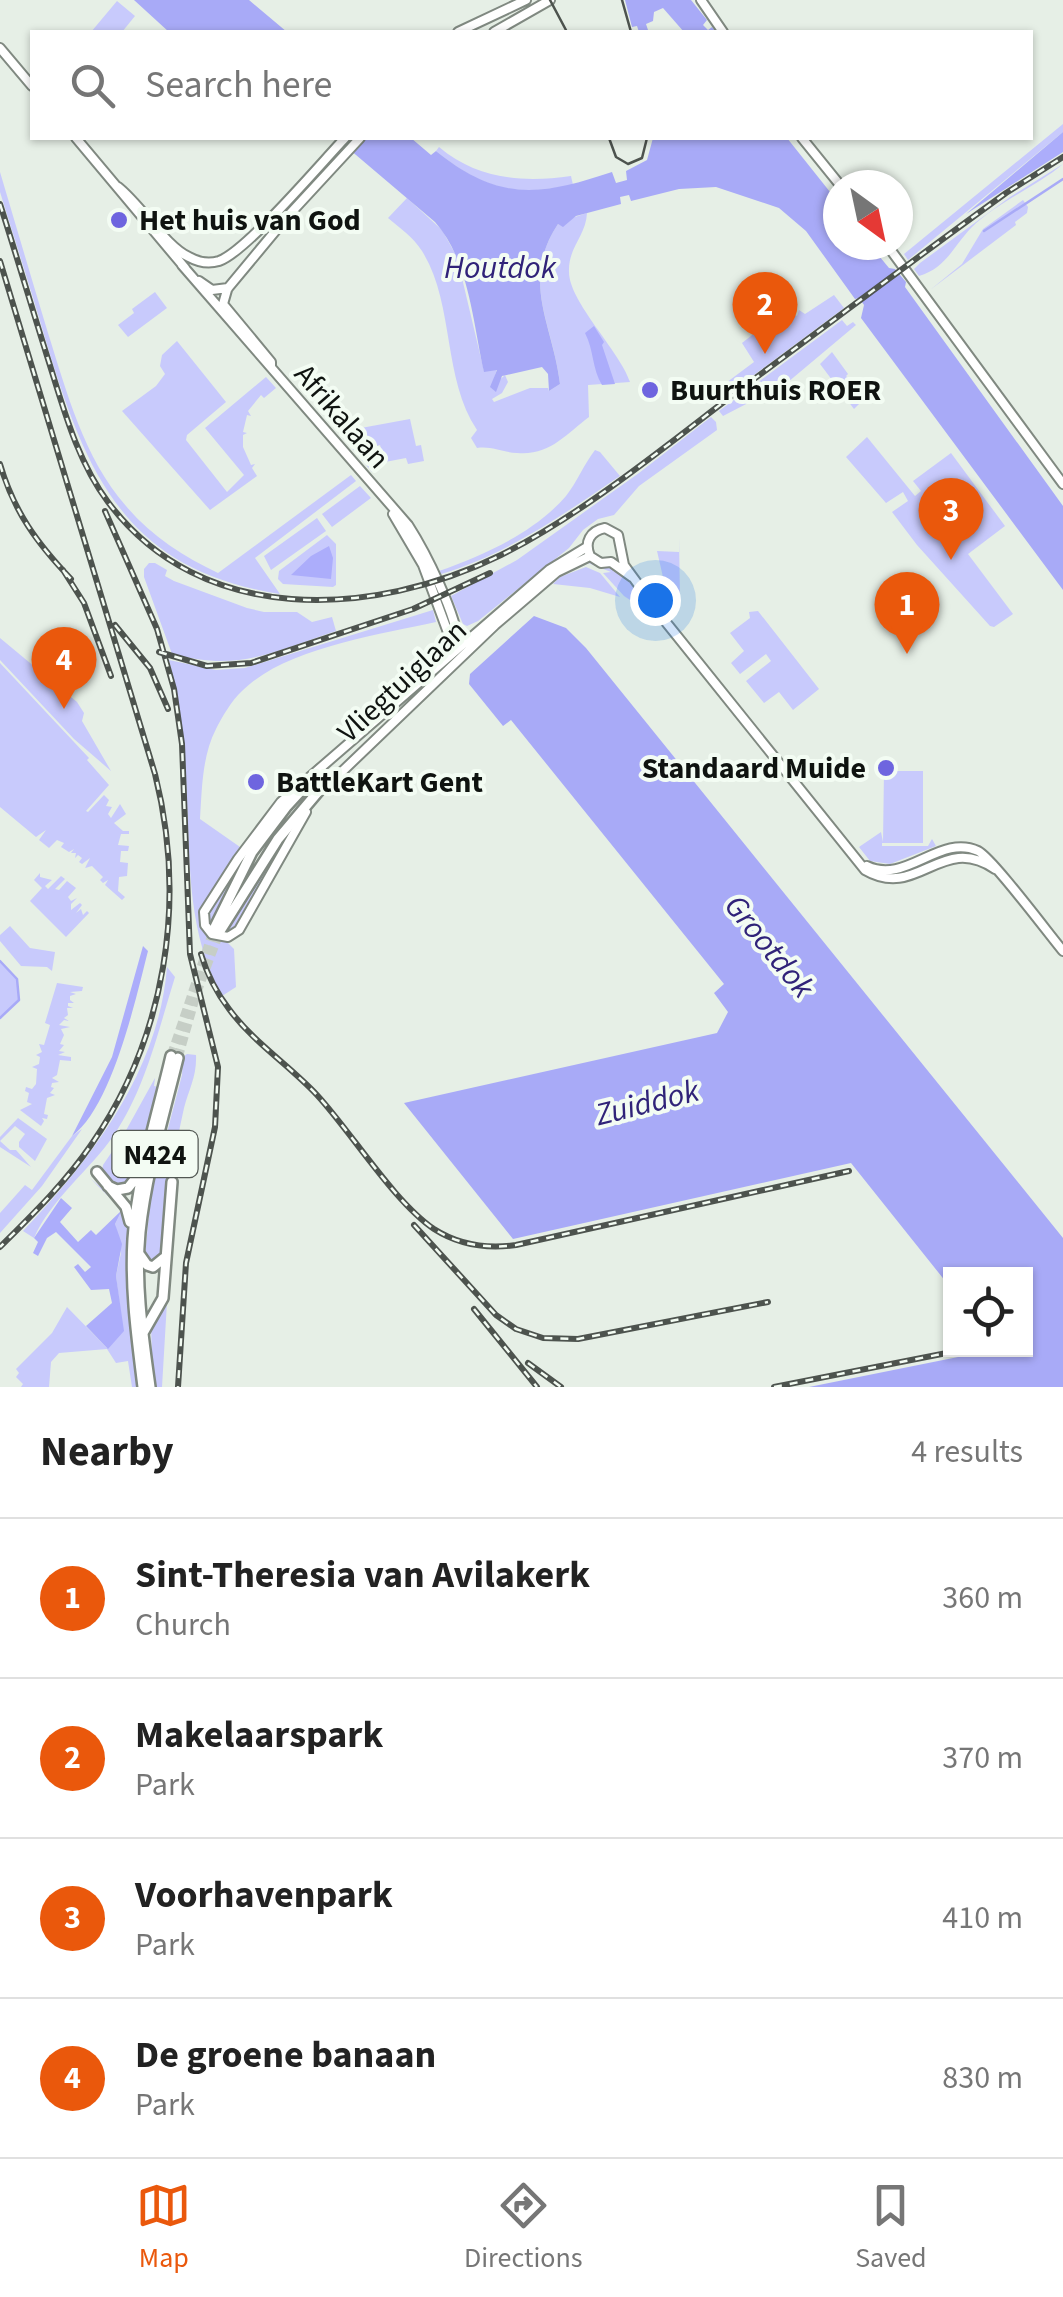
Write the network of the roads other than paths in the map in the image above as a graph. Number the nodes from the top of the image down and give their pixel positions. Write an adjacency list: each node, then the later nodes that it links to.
1 (526, 0): 4 (main road)
2 (550, 0): 5 (main road)
3 (701, 0): 6 (main road)
4 (462, 30)
5 (498, 30)
6 (722, 30)
7 (0, 48): 8 (main road)
8 (30, 84)
9 (78, 140): 14 (main road, Afrikalaan)
10 (343, 140): 15 (main road)
11 (358, 140): 19 (main road)
12 (804, 140): 13 (main road)
13 (828, 170)
14 (118, 187): 17 (main road, Afrikalaan); 18 (main road, Afrikalaan)
15 (224, 259): 17 (main road); 19 (main road, Afrikalaan)
16 (898, 260): 21 (main road)
17 (212, 263): 18 (main road)
18 (193, 278): 19 (main road, Afrikalaan); 20 (main road, Afrikalaan)
19 (228, 288): 20 (main road, Afrikalaan)
20 (271, 367): 26 (main road, Afrikalaan)
21 (1063, 484)
22 (588, 552): 23 (main road); 24 (main road); 27 (main road, Vliegtuiglaan); 29 (main road, Vliegtuiglaan)
23 (620, 555): 24 (main road); 25 (main road)
24 (611, 562): 25 (main road)
25 (632, 577): 34 (main road)
26 (454, 636): 27 (main road); 28 (main road, Afrikalaan); 30 (main road)
27 (473, 636): 28 (main road, Vliegtuiglaan)
28 (459, 647): 29 (main road); 30 (main road, Vliegtuiglaan); 31 (main road)
29 (471, 648): 31 (main road, Vliegtuiglaan)
30 (448, 656): 32 (main road, Vliegtuiglaan)
31 (409, 710): 33 (main road, Vliegtuiglaan)
32 (320, 768): 33 (highway); 33 (main road, Vliegtuiglaan)
33 (331, 778)
34 (1063, 951)
35 (144, 1168): 38 (highway); 39 (highway, N424); 40 (highway, N424)
36 (97, 1172): 38 (highway)
37 (172, 1182): 41 (highway)
38 (104, 1184): 39 (highway)
39 (133, 1239): 43 (highway, N424)
40 (139, 1252): 41 (highway); 42 (highway, N424)
41 (165, 1256): 42 (highway)
42 (143, 1333): 43 (highway, N424)
43 (147, 1387)

